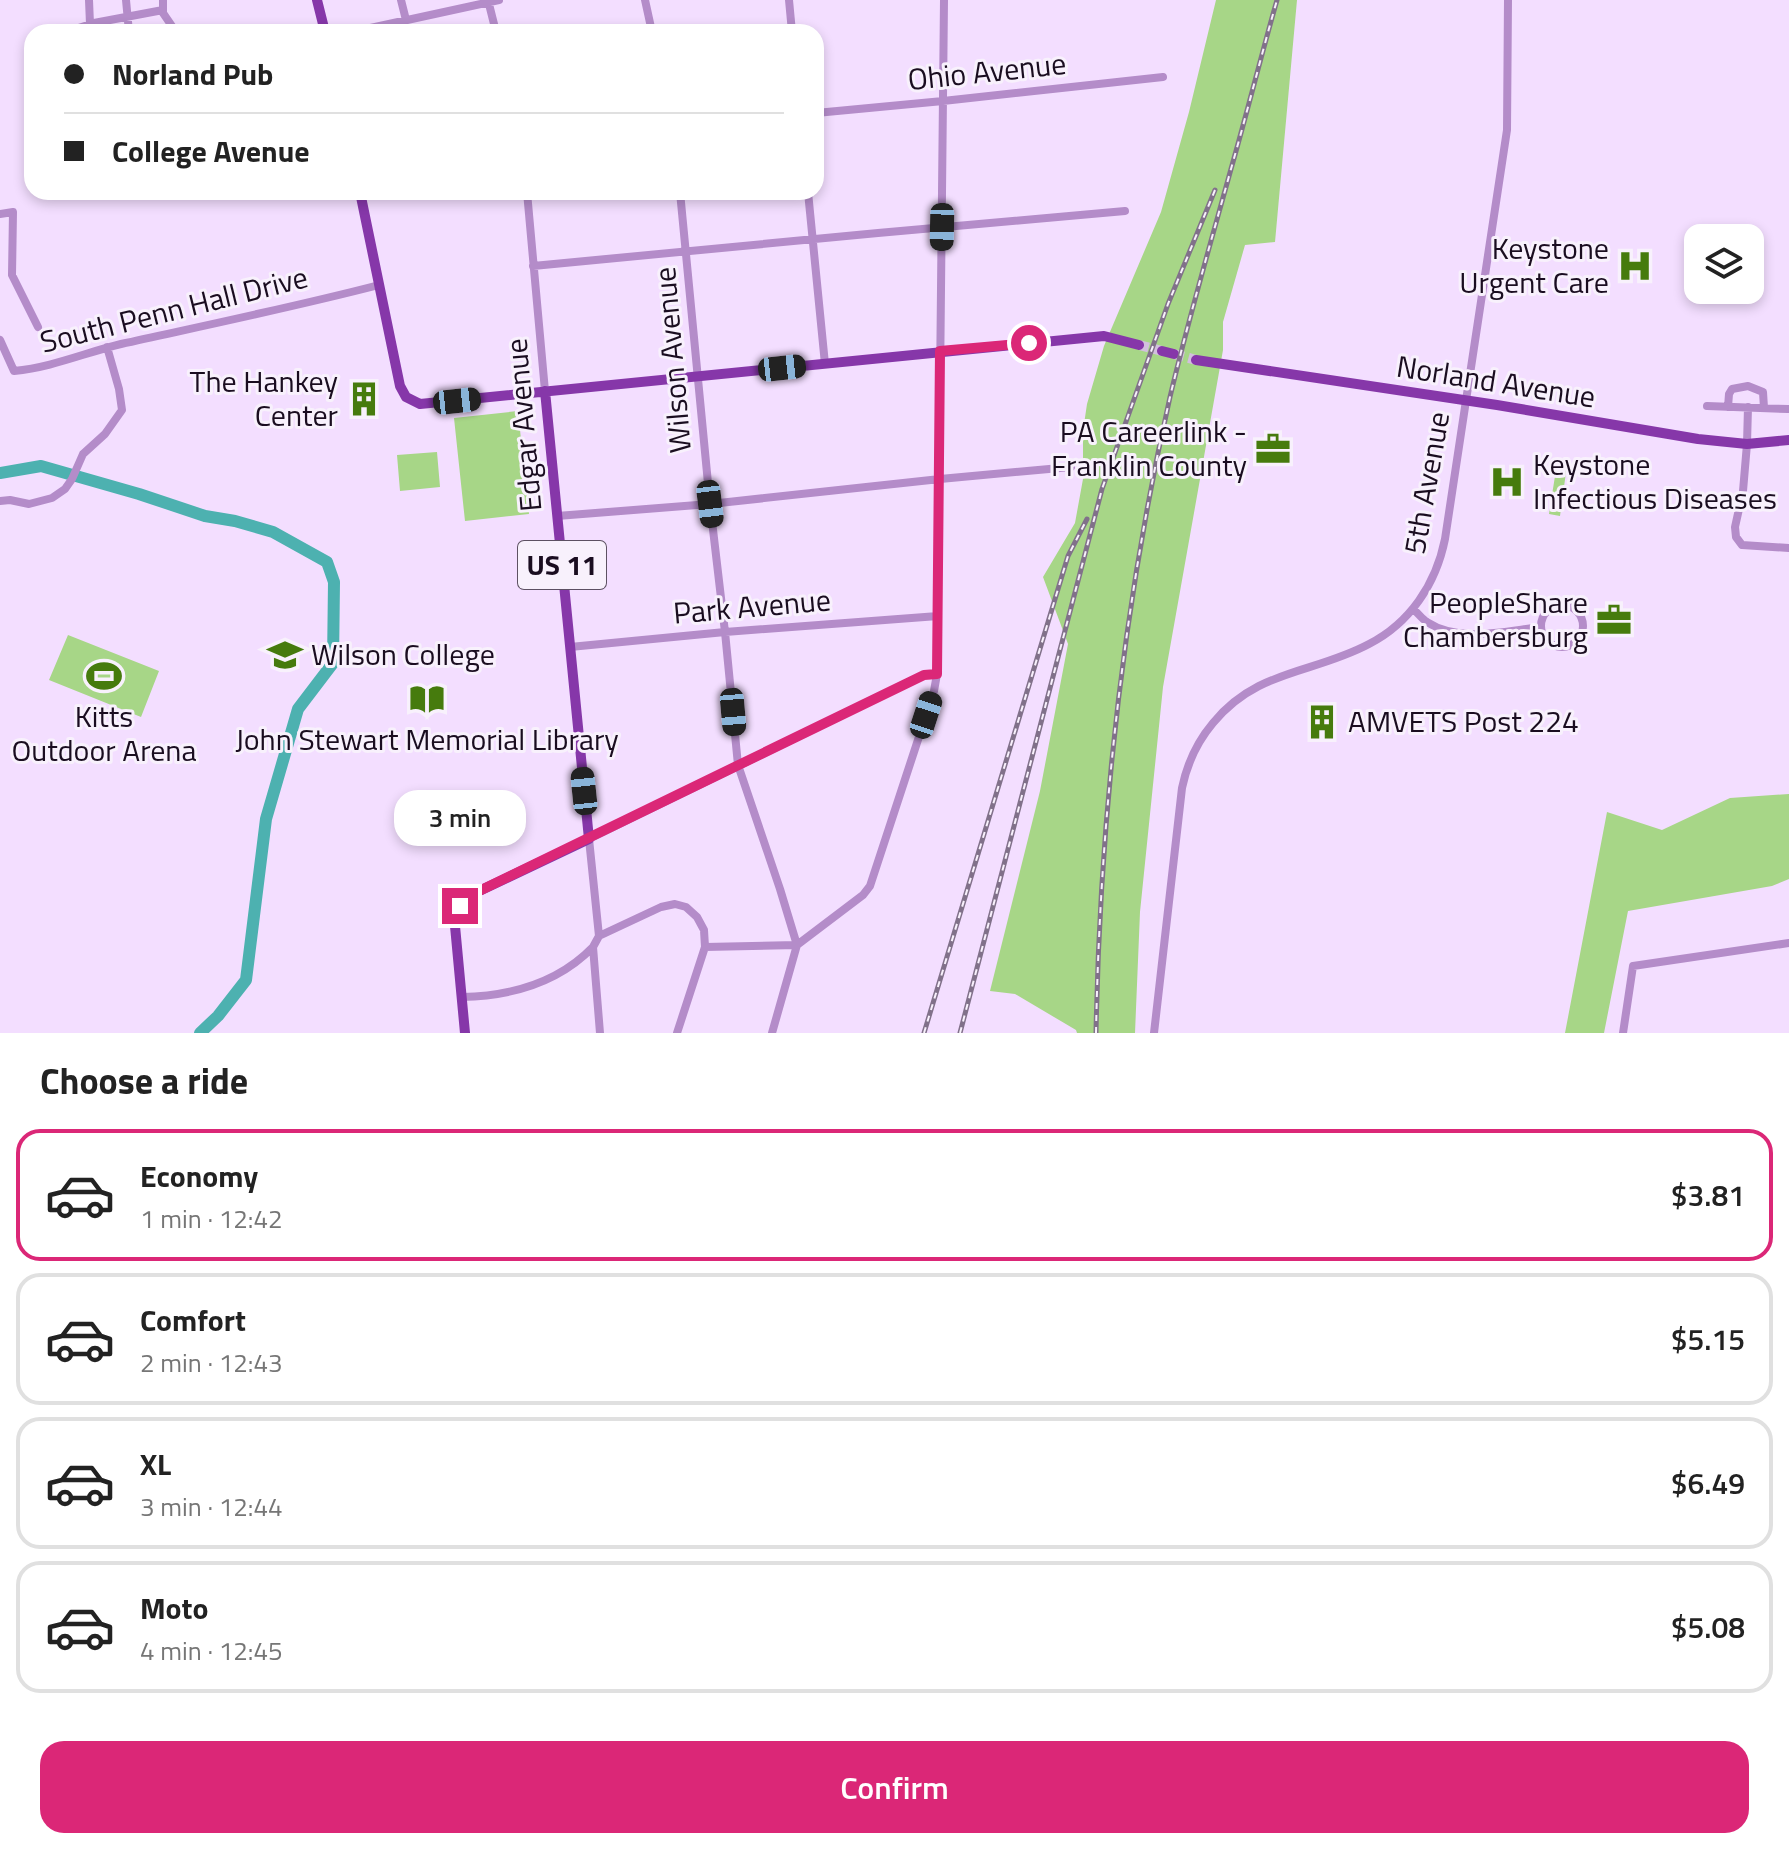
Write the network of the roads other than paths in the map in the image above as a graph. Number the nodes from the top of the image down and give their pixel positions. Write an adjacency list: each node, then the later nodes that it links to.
1 (89, 0): 15 (street)
2 (126, 0): 13 (street)
3 (163, 0): 12 (street)
4 (317, 0): 18 (main road)
5 (401, 0): 14 (street)
6 (499, 0): 11 (street)
7 (645, 0): 22 (street)
8 (789, 0): 23 (street)
9 (944, 0): 25 (street)
10 (1508, 0): 51 (street, 5th Avenue)
11 (489, 1): 14 (street); 21 (street)
12 (163, 10): 13 (street); 17 (street)
13 (127, 17): 15 (street); 16 (street)
14 (406, 20): 19 (street); 20 (street)
15 (90, 24)
16 (128, 24)
17 (171, 24)
18 (323, 24)
19 (388, 24)
20 (407, 24)
21 (494, 24)
22 (650, 24)
23 (791, 24)
24 (1163, 77): 25 (street, Ohio Avenue)
25 (943, 101): 26 (street, Ohio Avenue); 33 (street)
26 (824, 112)
27 (362, 200): 39 (main road)
28 (528, 200): 36 (street, Edgar Avenue)
29 (681, 200): 35 (street, Wilson Avenue)
30 (809, 200): 34 (street)
31 (1125, 211): 33 (street)
32 (0, 214): 37 (street)
33 (942, 227): 34 (street); 44 (street)
34 (813, 239): 35 (street); 48 (street)
35 (687, 251): 36 (street); 49 (street, Wilson Avenue)
36 (533, 266): 50 (street, Edgar Avenue)
37 (12, 275): 38 (street); 40 (street)
38 (0, 277)
39 (379, 285): 43 (street, South Penn Hall Drive); 50 (main road)
40 (38, 327)
41 (0, 340): 43 (street, South Penn Hall Drive)
42 (1139, 345): 44 (main road)
43 (107, 347): 61 (street)
44 (940, 351): 48 (main road); 60 (street)
45 (1162, 351): 46 (main road)
46 (1174, 354)
47 (1196, 360): 51 (main road, Norland Avenue)
48 (825, 364): 49 (main road)
49 (698, 376): 50 (main road); 62 (street, Wilson Avenue)
50 (545, 391): 63 (main road, Edgar Avenue / US 11)
51 (1467, 401): 58 (main road, Norland Avenue); 65 (street, 5th Avenue)
52 (1707, 406): 53 (street)
53 (1728, 407): 54 (street); 55 (street)
54 (1748, 407): 55 (street); 58 (street)
55 (1764, 408): 56 (street)
56 (1788, 409)
57 (1789, 440): 58 (main road, Norland Avenue)
58 (1747, 444): 64 (street)
59 (1071, 467): 60 (street)
60 (940, 479): 62 (street); 66 (street)
61 (0, 501)
62 (710, 504): 63 (street); 68 (street, Wilson Avenue)
63 (557, 516): 69 (main road, Edgar Avenue / US 11)
64 (1789, 548)
65 (1413, 609): 67 (street); 83 (street, 5th Avenue)
66 (938, 616): 68 (street, Park Avenue); 70 (street)
67 (1541, 627): 67 (street)
68 (725, 632): 69 (street, Park Avenue); 71 (street, Wilson Avenue)
69 (570, 647): 72 (main road, Edgar Avenue / US 11)
70 (937, 674): 71 (street); 75 (street)
71 (738, 765): 72 (street); 75 (street, Wilson Avenue)
72 (589, 839): 73 (street, Edgar Avenue); 78 (main road)
73 (599, 936): 76 (street); 77 (street)
74 (1789, 943): 84 (street)
75 (797, 945): 77 (street); 82 (street)
76 (593, 947): 78 (street); 80 (street)
77 (705, 947): 81 (street)
78 (462, 997): 79 (main road)
79 (465, 1033)
80 (600, 1033)
81 (677, 1033)
82 (772, 1033)
83 (1154, 1033)
84 (1623, 1033)

